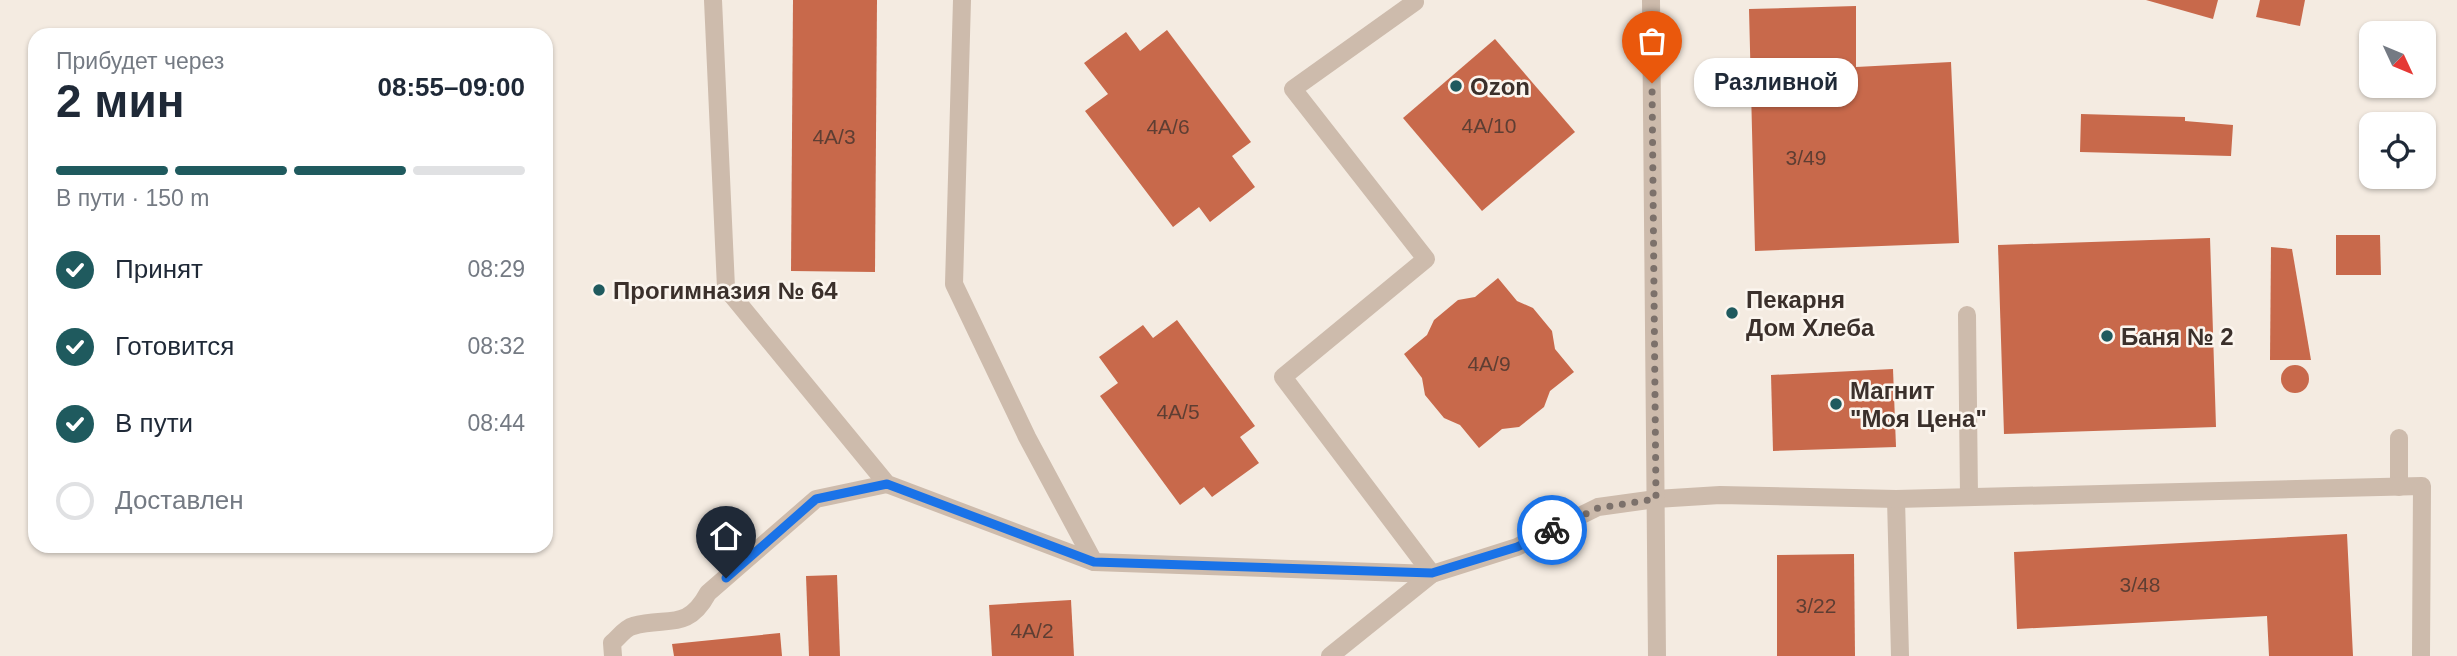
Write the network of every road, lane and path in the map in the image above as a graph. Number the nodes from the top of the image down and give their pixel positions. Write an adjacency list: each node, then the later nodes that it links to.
1 (713, 0): 7 (street)
2 (962, 0): 12 (street)
3 (1414, 0): 13 (street)
4 (1651, 0): 10 (street)
5 (1967, 316): 9 (street)
6 (2399, 438): 8 (street)
7 (887, 484): 12 (street); 14 (street)
8 (2399, 487): 9 (street); 18 (street)
9 (1969, 498): 11 (street)
10 (1656, 499): 11 (street); 13 (street); 16 (street)
11 (1896, 499): 17 (street)
12 (1094, 562): 13 (street)
13 (1432, 573): 15 (street)
14 (612, 656)
15 (1330, 656)
16 (1657, 656)
17 (1900, 656)
18 (2421, 656)

